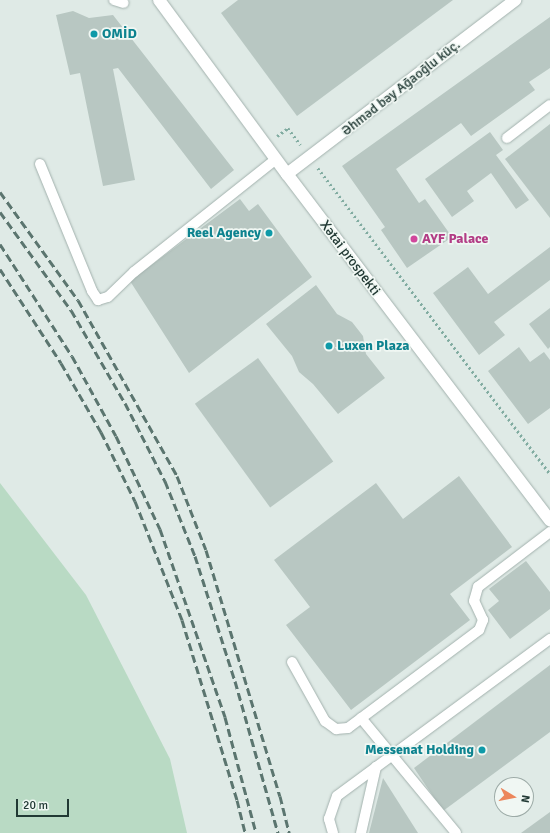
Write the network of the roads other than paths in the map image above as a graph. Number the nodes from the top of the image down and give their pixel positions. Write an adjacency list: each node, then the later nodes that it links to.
1 (159, 0): 5 (main road, Xətai prospekti)
2 (514, 0): 7 (main road, Əhməd bəy Ağaoğlu küç.)
3 (550, 105): 4 (lane)
4 (507, 138)
5 (276, 159): 6 (lane); 7 (main road, Xətai prospekti)
6 (40, 164)
7 (287, 174): 8 (main road, Xətai prospekti)
8 (548, 514)
9 (550, 532): 12 (lane)
10 (550, 639): 13 (lane)
11 (292, 662): 12 (lane)
12 (361, 718): 13 (lane)
13 (390, 756): 14 (lane); 17 (lane)
14 (376, 767): 15 (lane); 16 (lane)
15 (333, 833)
16 (361, 833)
17 (456, 833)

